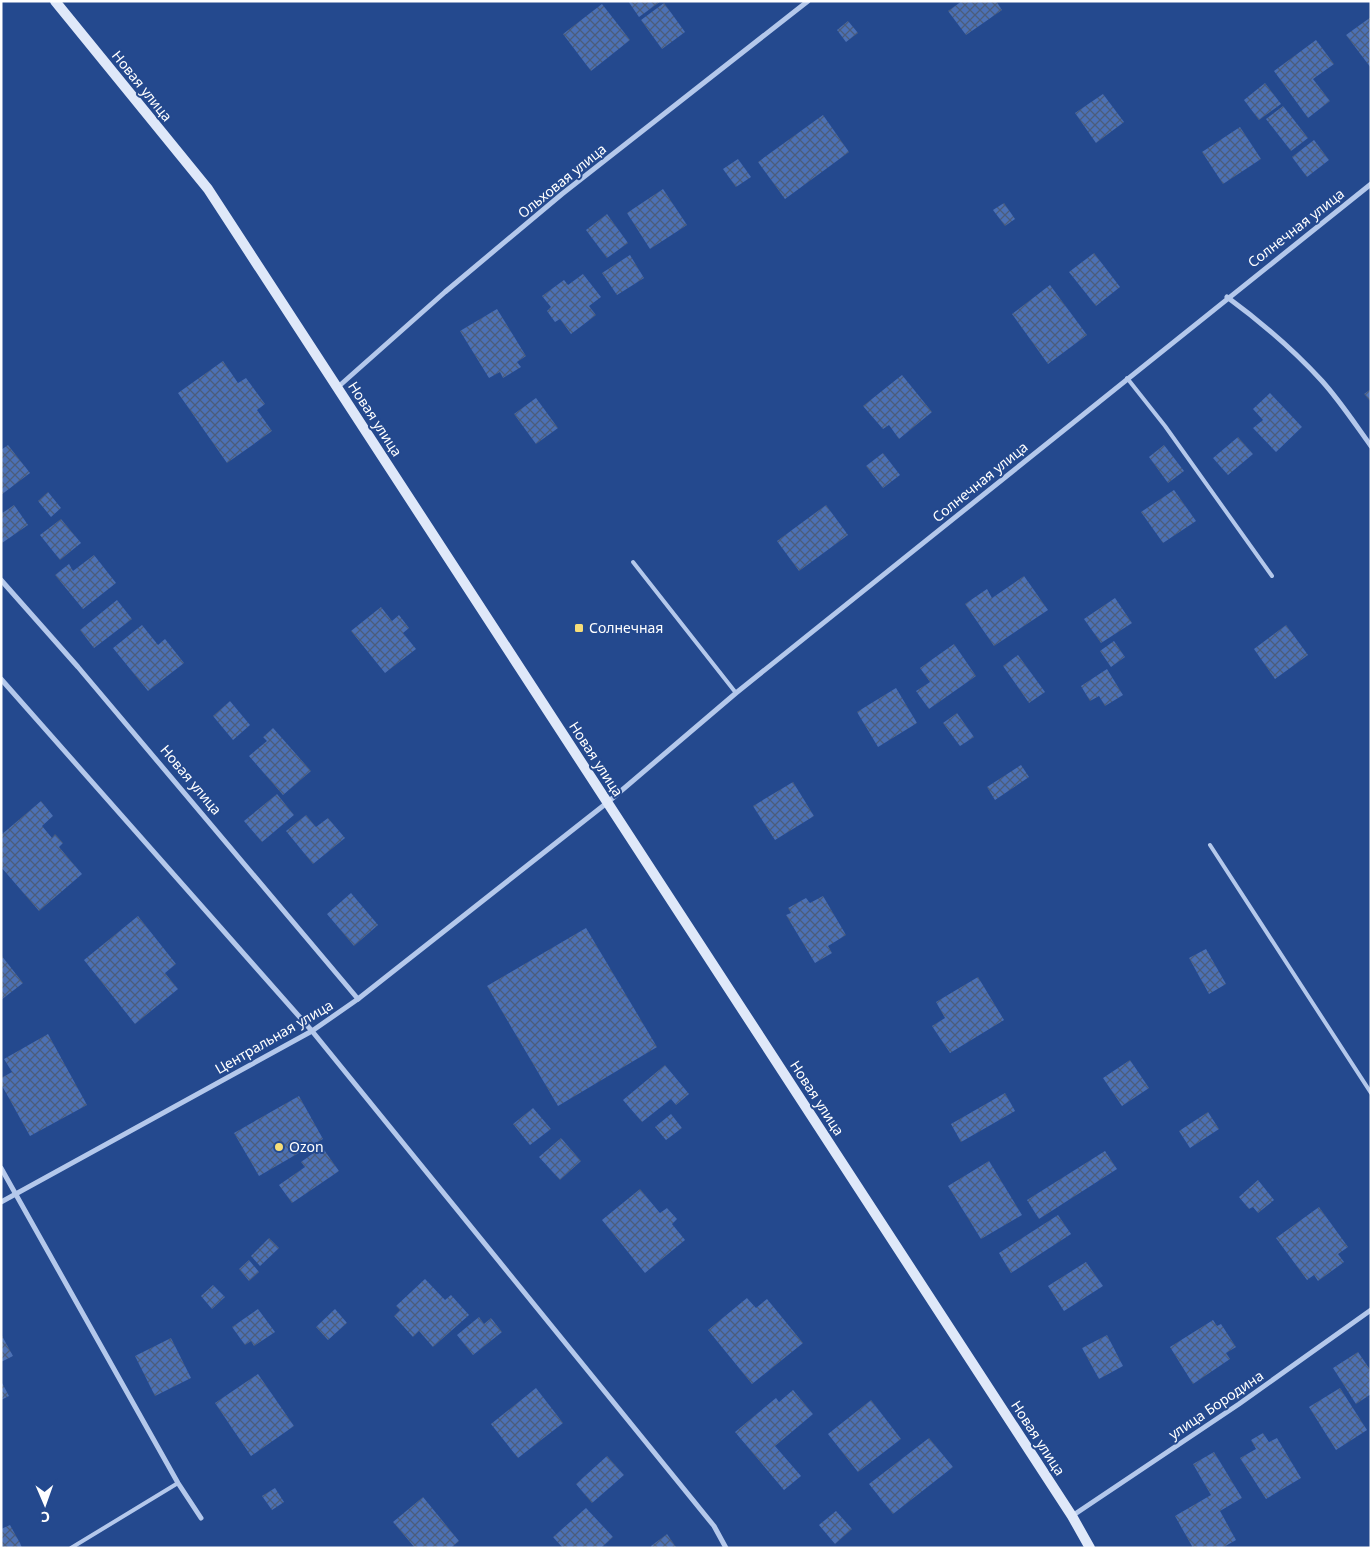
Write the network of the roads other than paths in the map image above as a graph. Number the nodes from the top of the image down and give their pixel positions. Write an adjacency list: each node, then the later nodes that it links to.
1 (55, 1): 6 (main road, Новая улица)
2 (808, 1): 6 (street, Ольховая улица)
3 (1371, 184): 4 (street, Солнечная улица)
4 (1227, 297): 5 (street, Солнечная улица); 7 (street)
5 (1127, 378): 9 (lane); 12 (street, Солнечная улица)
6 (338, 387): 13 (main road, Новая улица)
7 (1371, 446)
8 (633, 562): 12 (lane)
9 (1272, 576)
10 (1, 580): 15 (street, Новая улица)
11 (1, 679): 16 (street)
12 (736, 693): 13 (street, Солнечная улица)
13 (608, 802): 15 (street, Центральная улица); 23 (main road, Новая улица)
14 (1210, 845): 17 (lane)
15 (358, 999): 16 (street, Центральная улица)
16 (312, 1031): 19 (street, Центральная улица); 26 (street)
17 (1371, 1093)
18 (1, 1168): 19 (street)
19 (17, 1193): 20 (street, Центральная улица); 22 (street)
20 (1, 1202)
21 (1371, 1310): 23 (street, улица Бородина)
22 (178, 1483): 24 (street); 25 (lane)
23 (1072, 1516): 27 (main road, Новая улица)
24 (201, 1518)
25 (71, 1548)
26 (726, 1548)
27 (1090, 1548)

